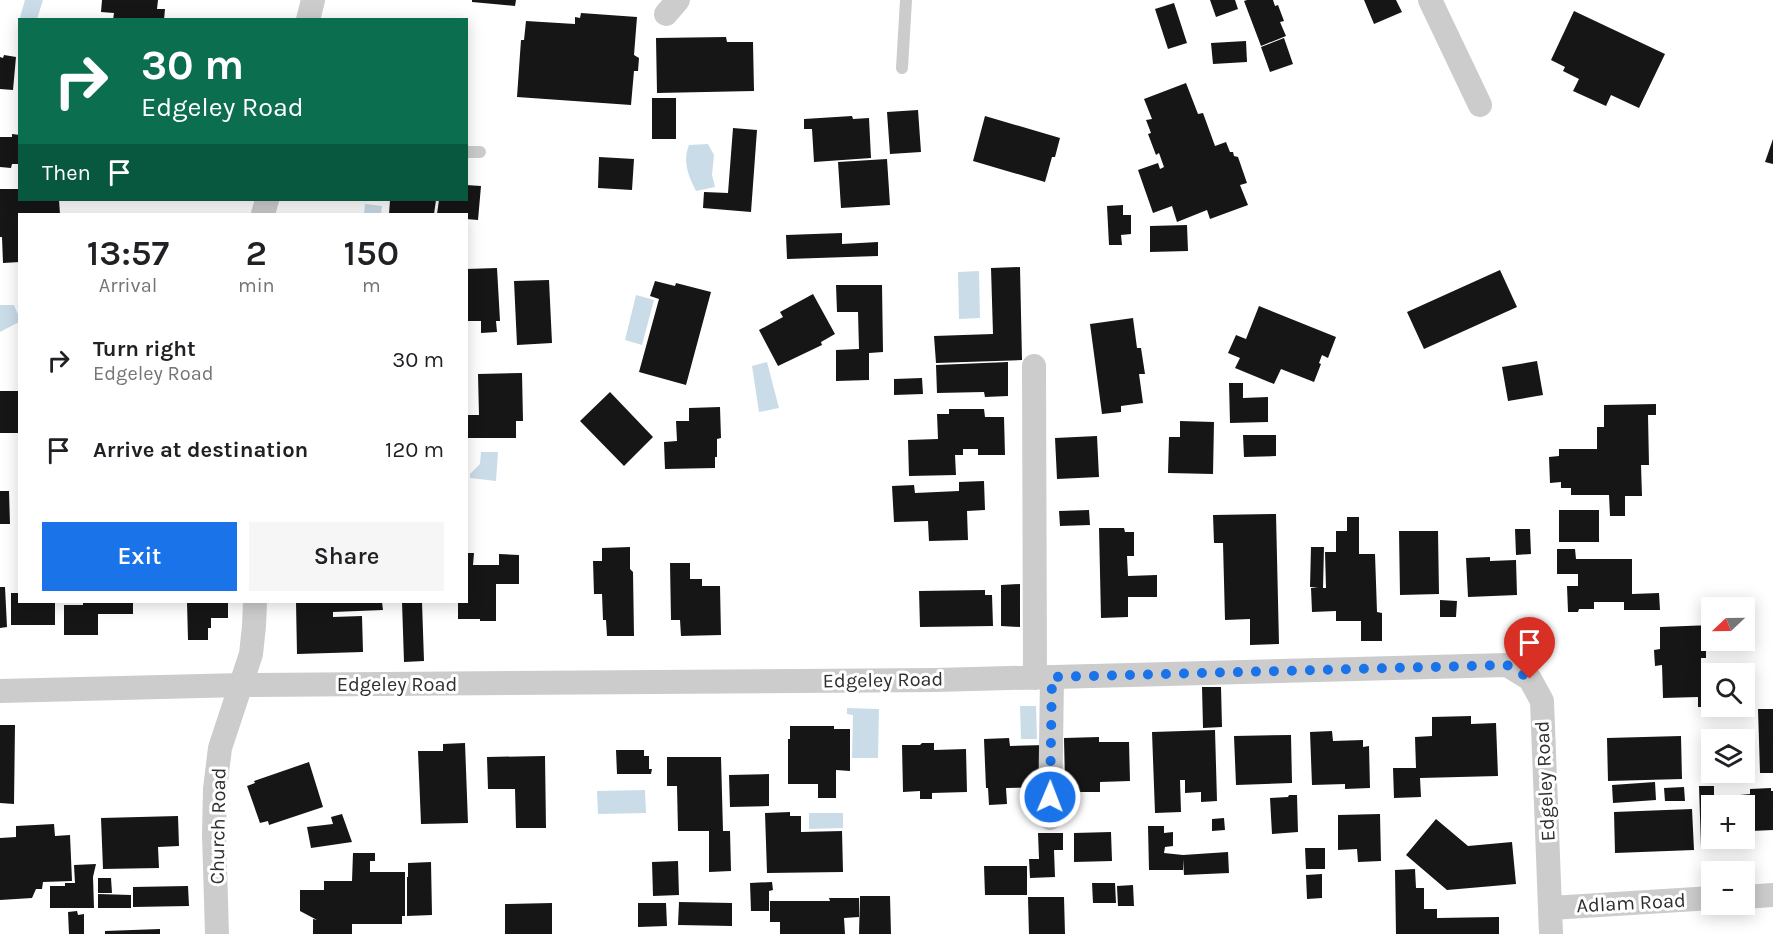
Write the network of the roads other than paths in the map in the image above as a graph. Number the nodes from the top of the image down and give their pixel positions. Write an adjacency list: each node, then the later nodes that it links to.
1 (313, 0): 4 (street)
2 (906, 0): 5 (lane)
3 (1430, 0): 6 (street)
4 (308, 18)
5 (902, 68)
6 (1480, 105)
7 (468, 152): 8 (lane)
8 (480, 152)
9 (1034, 366): 11 (street)
10 (255, 603): 12 (street, Church Road)
11 (1043, 677): 12 (street, Edgeley Road); 14 (street); 18 (street, Edgeley Road)
12 (242, 685): 13 (street, Edgeley Road); 19 (street, Church Road)
13 (0, 691)
14 (1050, 818)
15 (1773, 895): 16 (street)
16 (1755, 896)
17 (1701, 899): 18 (street, Adlam Road)
18 (1551, 908): 20 (street, Edgeley Road)
19 (217, 934)
20 (1551, 934)

